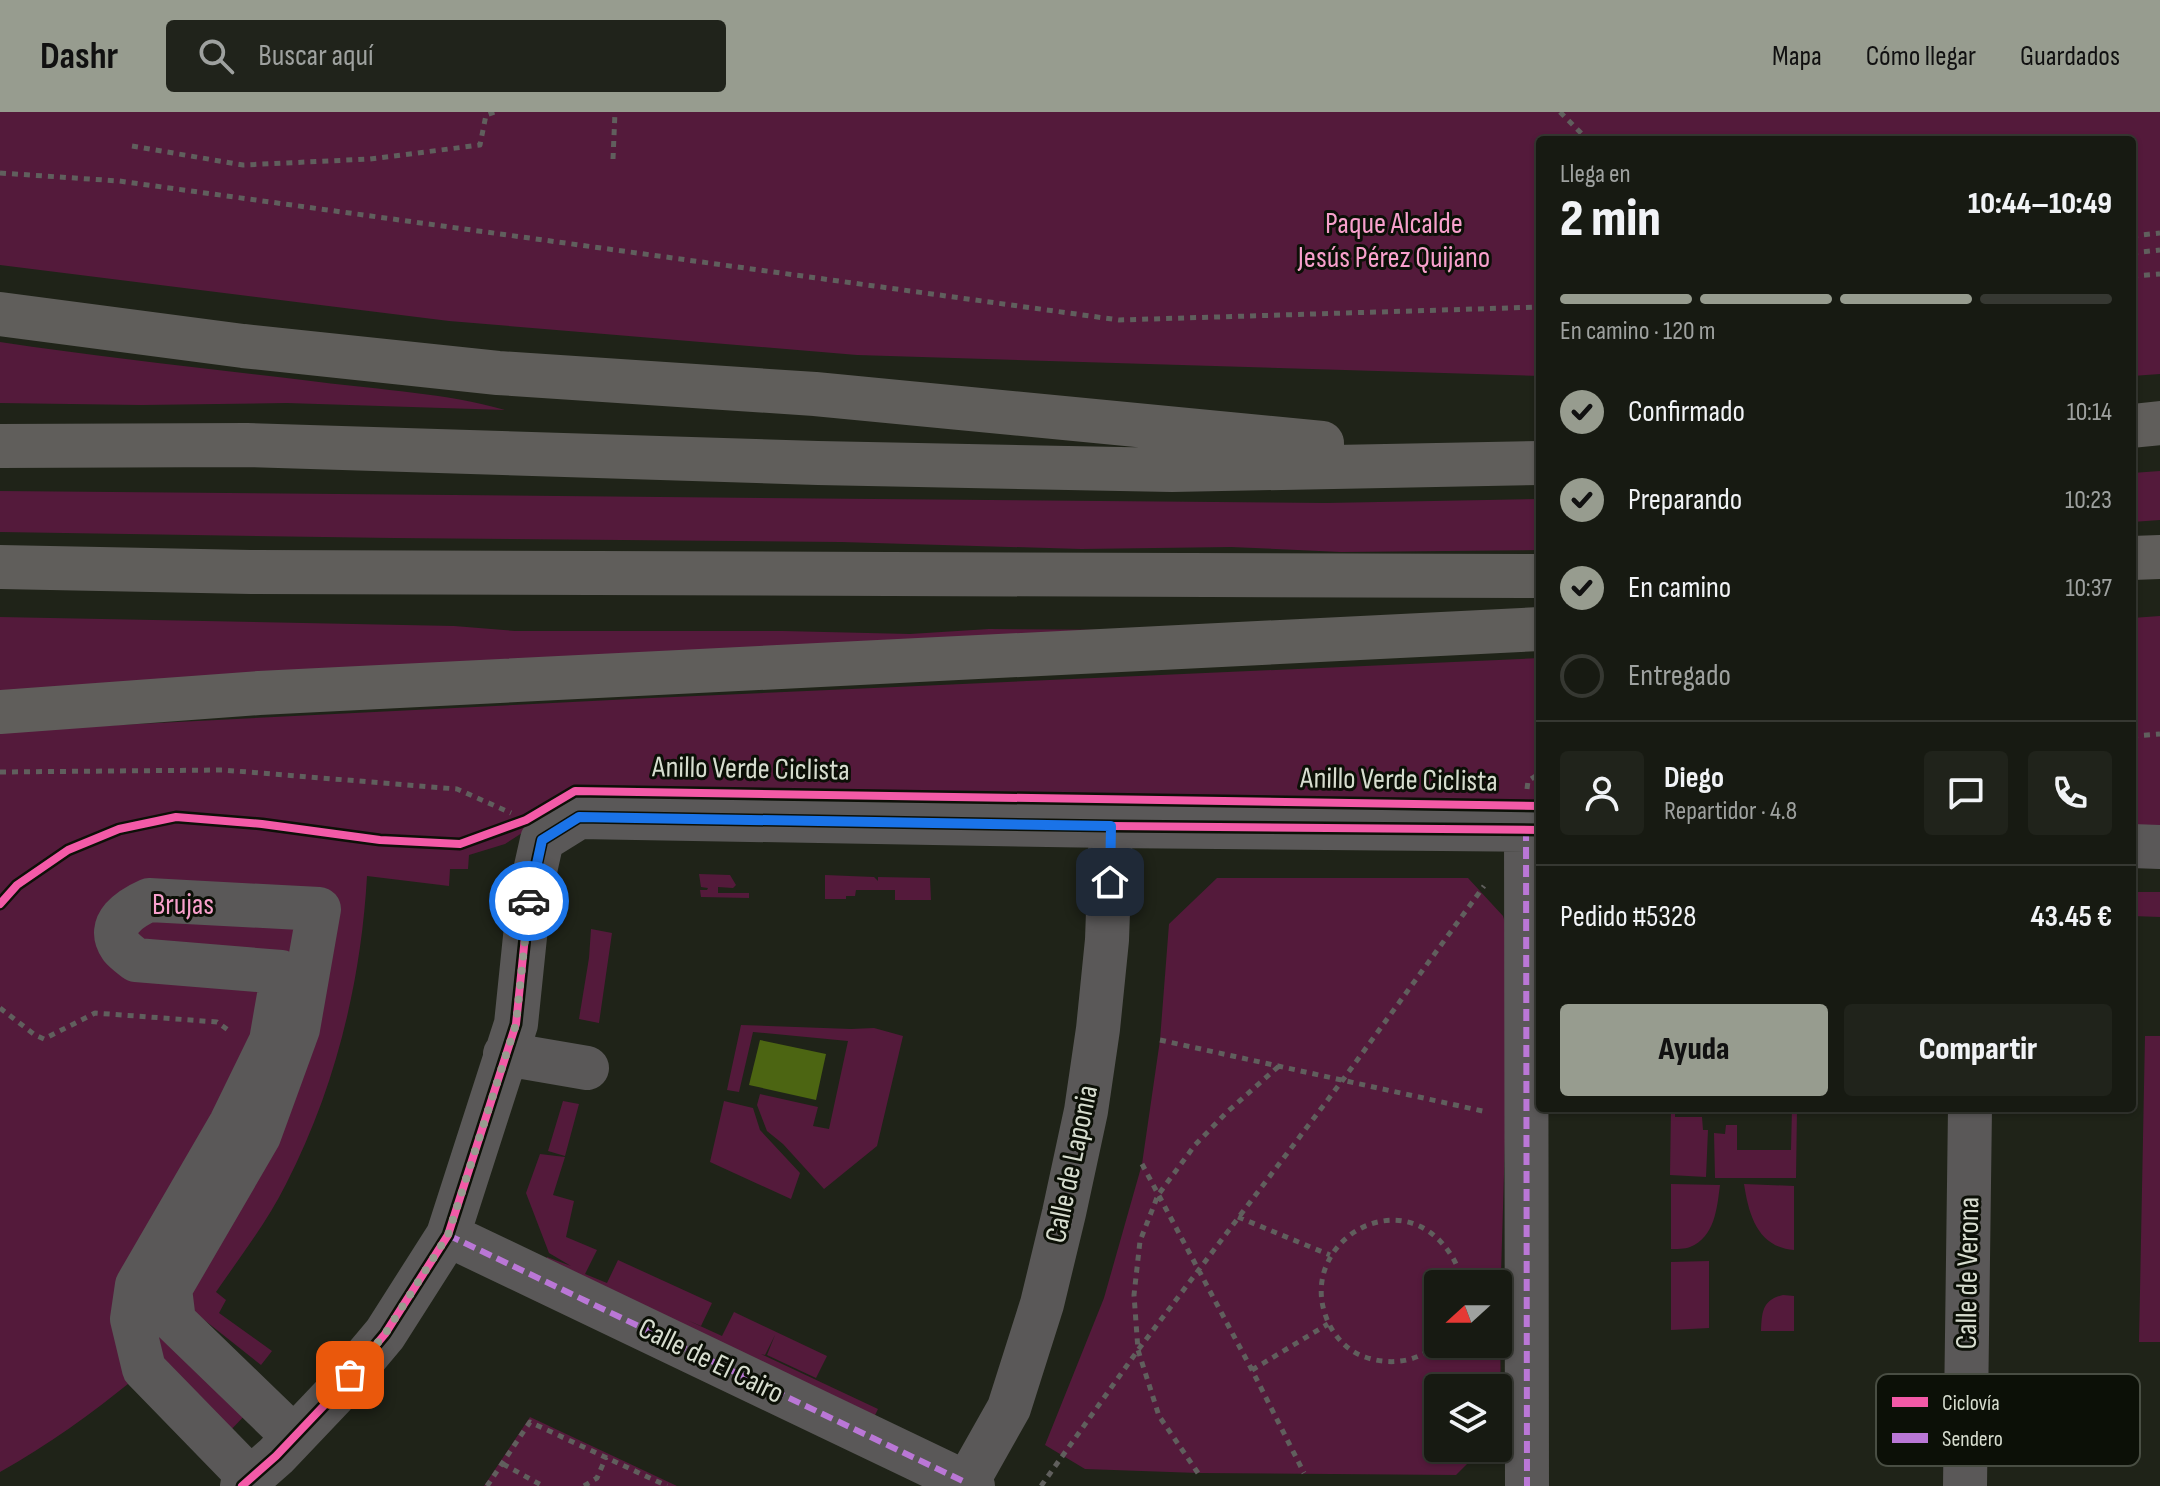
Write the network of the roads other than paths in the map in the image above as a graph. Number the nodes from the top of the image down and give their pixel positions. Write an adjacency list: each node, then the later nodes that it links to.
1 (0, 314): 5 (highway)
2 (2160, 423): 3 (highway)
3 (2136, 426)
4 (0, 446): 5 (highway)
5 (1530, 463)
6 (2160, 557): 7 (highway)
7 (2136, 558)
8 (0, 567): 9 (highway)
9 (1536, 576)
10 (1536, 629): 11 (highway)
11 (0, 712)
12 (1111, 826): 13 (street); 16 (street); 24 (street, Calle de Laponia)
13 (1533, 829): 25 (street)
14 (2136, 846): 15 (street)
15 (2160, 847)
16 (505, 1054): 17 (street); 19 (street)
17 (587, 1068)
18 (1970, 1112): 20 (street, Calle de Verona)
19 (448, 1235): 21 (street); 24 (street, Calle de El Cairo)
20 (1966, 1374)
21 (294, 1437): 23 (street); 23 (street)
22 (1965, 1466): 26 (street, Calle de Verona)
23 (246, 1483)
24 (969, 1485)
25 (1527, 1486)
26 (1965, 1486)

